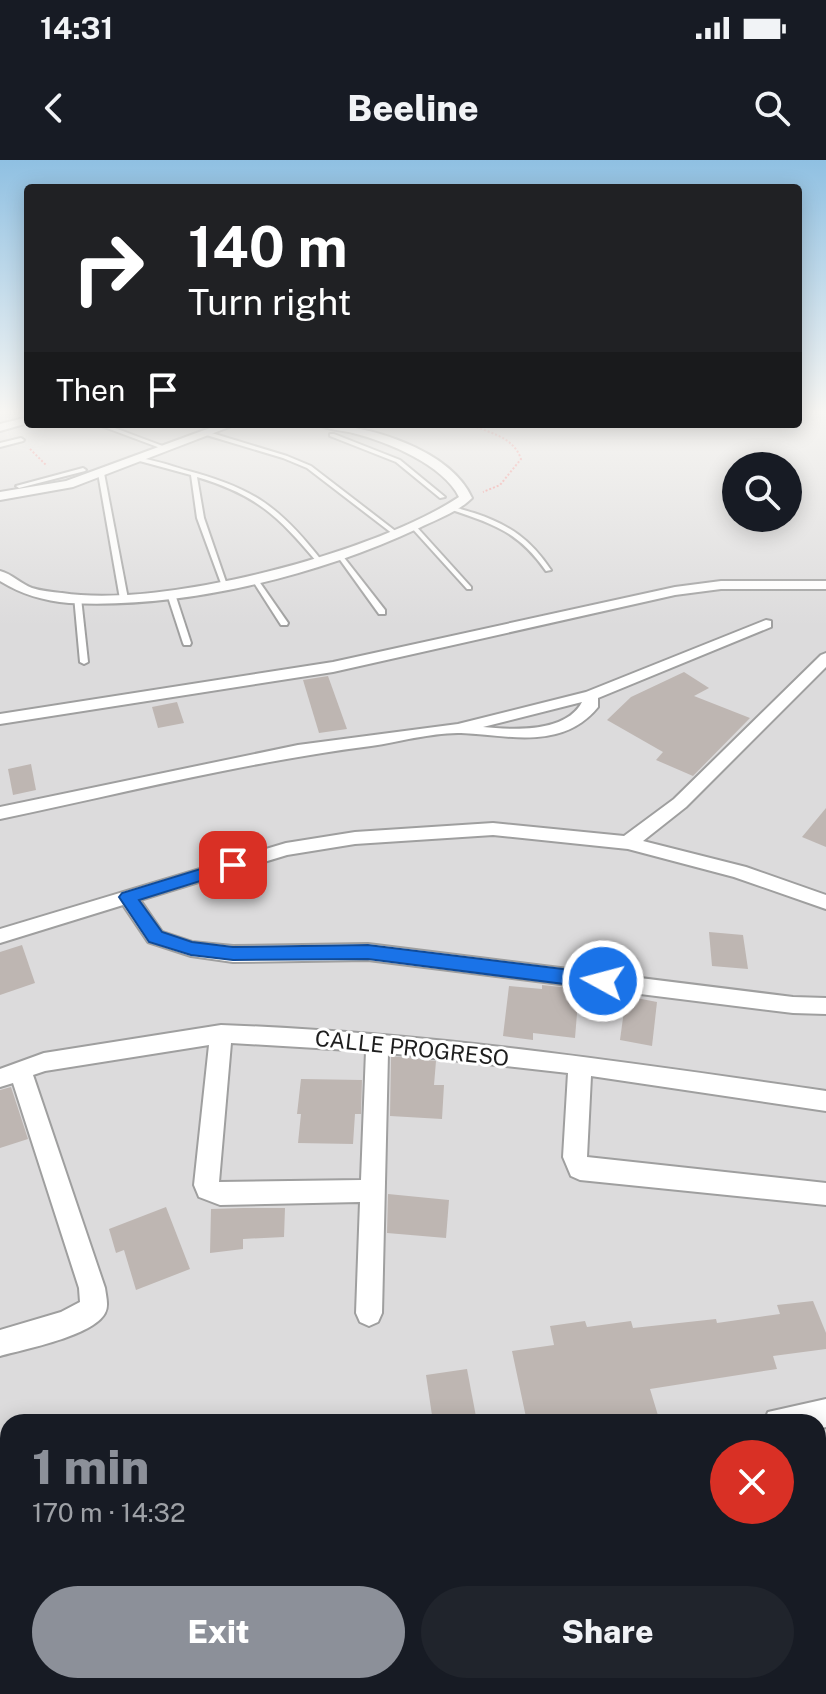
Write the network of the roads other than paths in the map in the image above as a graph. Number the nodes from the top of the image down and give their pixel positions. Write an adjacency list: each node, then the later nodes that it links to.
1 (38, 484): 9 (lane)
2 (50, 484): 10 (street)
3 (103, 484): 24 (lane)
4 (194, 484): 19 (lane)
5 (215, 484): 15 (lane)
6 (331, 484): 13 (lane)
7 (424, 484): 11 (lane)
8 (454, 484): 11 (street)
9 (19, 486)
10 (0, 496)
11 (447, 503): 12 (street); 16 (lane)
12 (412, 525): 13 (street); 21 (lane)
13 (395, 533): 14 (street)
14 (340, 556): 15 (street); 25 (lane)
15 (319, 561): 17 (street)
16 (548, 570)
17 (254, 578): 19 (street); 26 (lane)
18 (2, 580): 23 (street)
19 (224, 585): 22 (street)
20 (826, 585): 31 (street)
21 (469, 588)
22 (171, 594): 24 (street); 28 (lane)
23 (77, 598): 24 (street); 30 (lane)
24 (124, 599)
25 (382, 612)
26 (284, 623)
27 (766, 624): 32 (street)
28 (187, 643)
29 (826, 658): 33 (street)
30 (84, 662)
31 (0, 719)
32 (0, 813)
33 (628, 843): 34 (street); 35 (street)
34 (128, 897): 36 (street); 37 (street)
35 (826, 902)
36 (0, 936)
37 (826, 1006)
38 (221, 1034): 39 (street, CALLE PROGRESO); 41 (street, CALLE PROGRESO); 43 (street)
39 (377, 1043): 40 (street, CALLE PROGRESO); 43 (street)
40 (580, 1065): 42 (street, CALLE PROGRESO); 44 (street)
41 (10, 1074): 46 (street)
42 (826, 1101)
43 (371, 1191): 45 (street)
44 (826, 1194)
45 (369, 1313)
46 (0, 1343)

